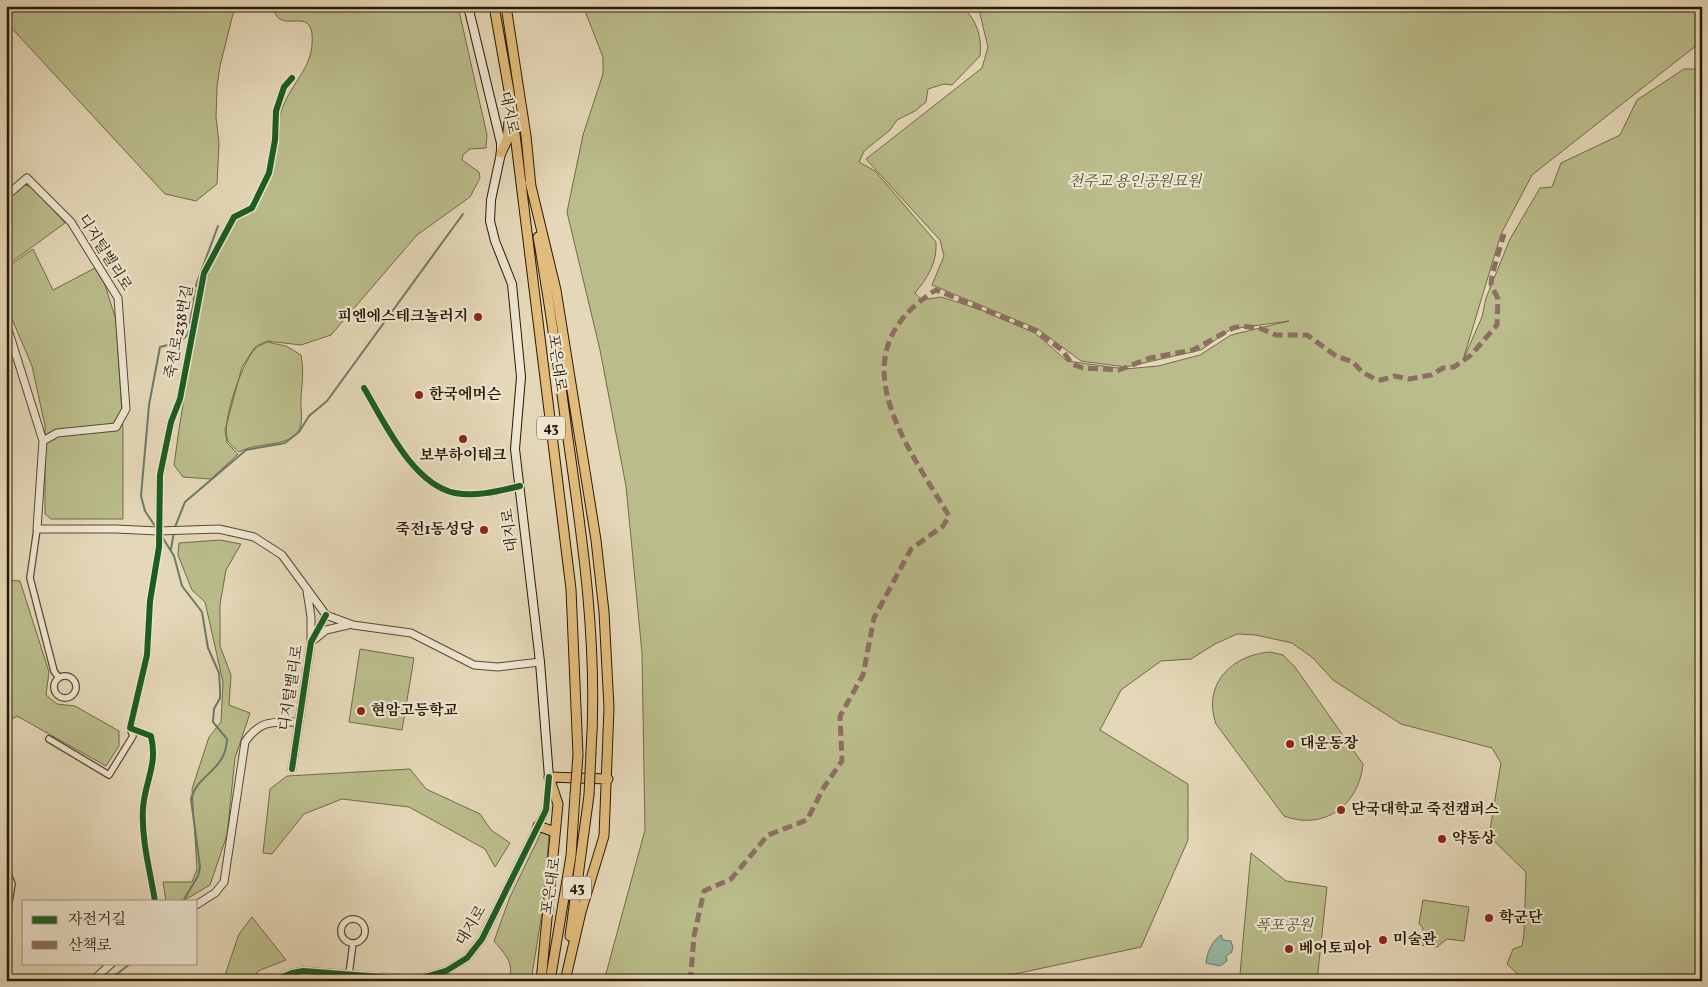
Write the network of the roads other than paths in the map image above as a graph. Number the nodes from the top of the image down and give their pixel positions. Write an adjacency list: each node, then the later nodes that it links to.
1 (468, 6): 6 (main road, 대지로)
2 (494, 6): 5 (highway, 포은대로 / 43)
3 (506, 6): 7 (highway, 포은대로 / 43)
4 (292, 78): 14 (street, 죽전로238번길)
5 (511, 102): 6 (highway); 39 (highway, 포은대로 / 43, bridge)
6 (501, 153): 12 (main road, 대지로)
7 (530, 182): 26 (highway); 40 (highway, 포은대로 / 43, bridge)
8 (6, 196): 11 (street, 디지털벨리로)
9 (6, 323): 11 (street)
10 (364, 388): 12 (street)
11 (43, 441): 13 (street)
12 (520, 486): 19 (main road, 대지로)
13 (37, 529): 14 (street); 20 (street)
14 (158, 531): 15 (street); 22 (street, 죽전로238번길)
15 (306, 586): 16 (street); 18 (street)
16 (326, 615): 17 (street); 18 (street, 디지털벨리로)
17 (353, 625): 18 (street); 19 (street)
18 (311, 642): 21 (street, 디지털벨리로)
19 (540, 662): 25 (main road, 대지로)
20 (59, 678): 20 (street)
21 (299, 722): 24 (street, 디지털벨리로); 31 (street)
22 (130, 728): 23 (street, 죽전로238번길); 30 (street)
23 (49, 739)
24 (292, 769)
25 (549, 777): 26 (highway); 27 (street, 대지로); 28 (highway)
26 (608, 780): 40 (highway)
27 (538, 826): 28 (highway); 35 (street, 대지로)
28 (555, 832): 38 (highway)
29 (6, 869): 32 (street)
30 (155, 900)
31 (198, 904)
32 (6, 919)
33 (353, 943): 33 (street); 35 (street)
34 (111, 964): 36 (street)
35 (349, 974): 37 (street, 대지로)
36 (92, 981)
37 (273, 981)
38 (541, 981)
39 (550, 981)
40 (563, 981)

